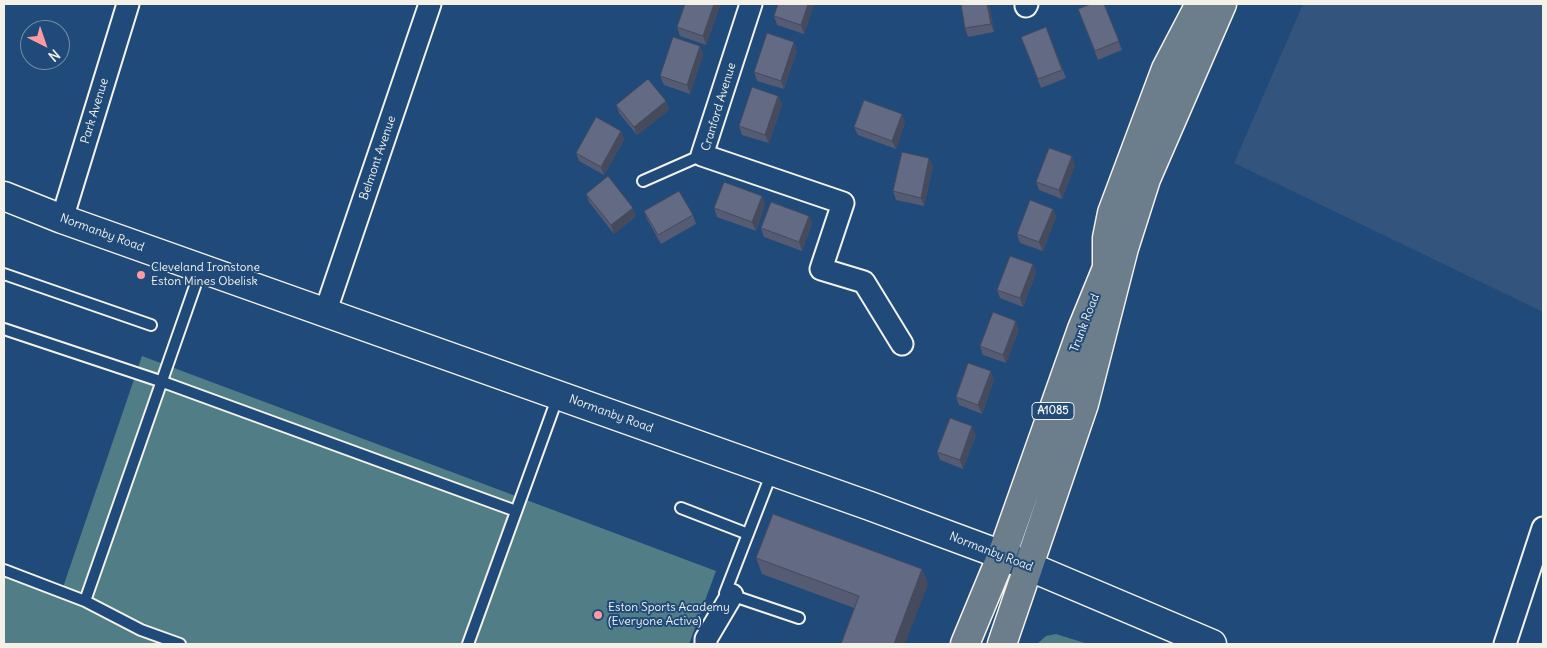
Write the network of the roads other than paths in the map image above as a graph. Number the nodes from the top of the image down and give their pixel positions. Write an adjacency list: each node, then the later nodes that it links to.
1 (128, 4): 9 (street, Park Avenue)
2 (430, 4): 12 (street, Belmont Avenue)
3 (751, 4): 6 (street, Cranford Avenue)
4 (1200, 4): 23 (main road, Trunk Road / A1085)
5 (1222, 4): 24 (main road, A1085)
6 (702, 154): 7 (lane); 15 (street, Cranford Avenue)
7 (643, 181)
8 (4, 196): 9 (street, Normanby Road)
9 (62, 219): 10 (street, Normanby Road)
10 (201, 268): 12 (street, Normanby Road); 16 (lane)
11 (4, 274): 13 (lane)
12 (325, 312): 17 (street, Normanby Road)
13 (151, 325)
14 (4, 329): 16 (lane)
15 (902, 344)
16 (163, 382): 20 (lane); 27 (lane)
17 (558, 395): 18 (street, Normanby Road); 20 (lane)
18 (773, 471): 22 (lane); 23 (street, Normanby Road)
19 (681, 508): 22 (lane)
20 (516, 511): 31 (lane)
21 (1543, 528): 35 (street)
22 (748, 534): 26 (lane)
23 (1002, 555): 24 (street, Normanby Road); 33 (main road, Trunk Road / A1085)
24 (1030, 567): 29 (street, Normanby Road); 34 (main road, A1085)
25 (4, 570): 27 (lane)
26 (732, 595): 28 (lane); 32 (street)
27 (85, 601): 30 (lane)
28 (800, 618)
29 (1201, 642)
30 (180, 644)
31 (468, 644)
32 (706, 644)
33 (965, 644)
34 (1002, 644)
35 (1505, 644)

